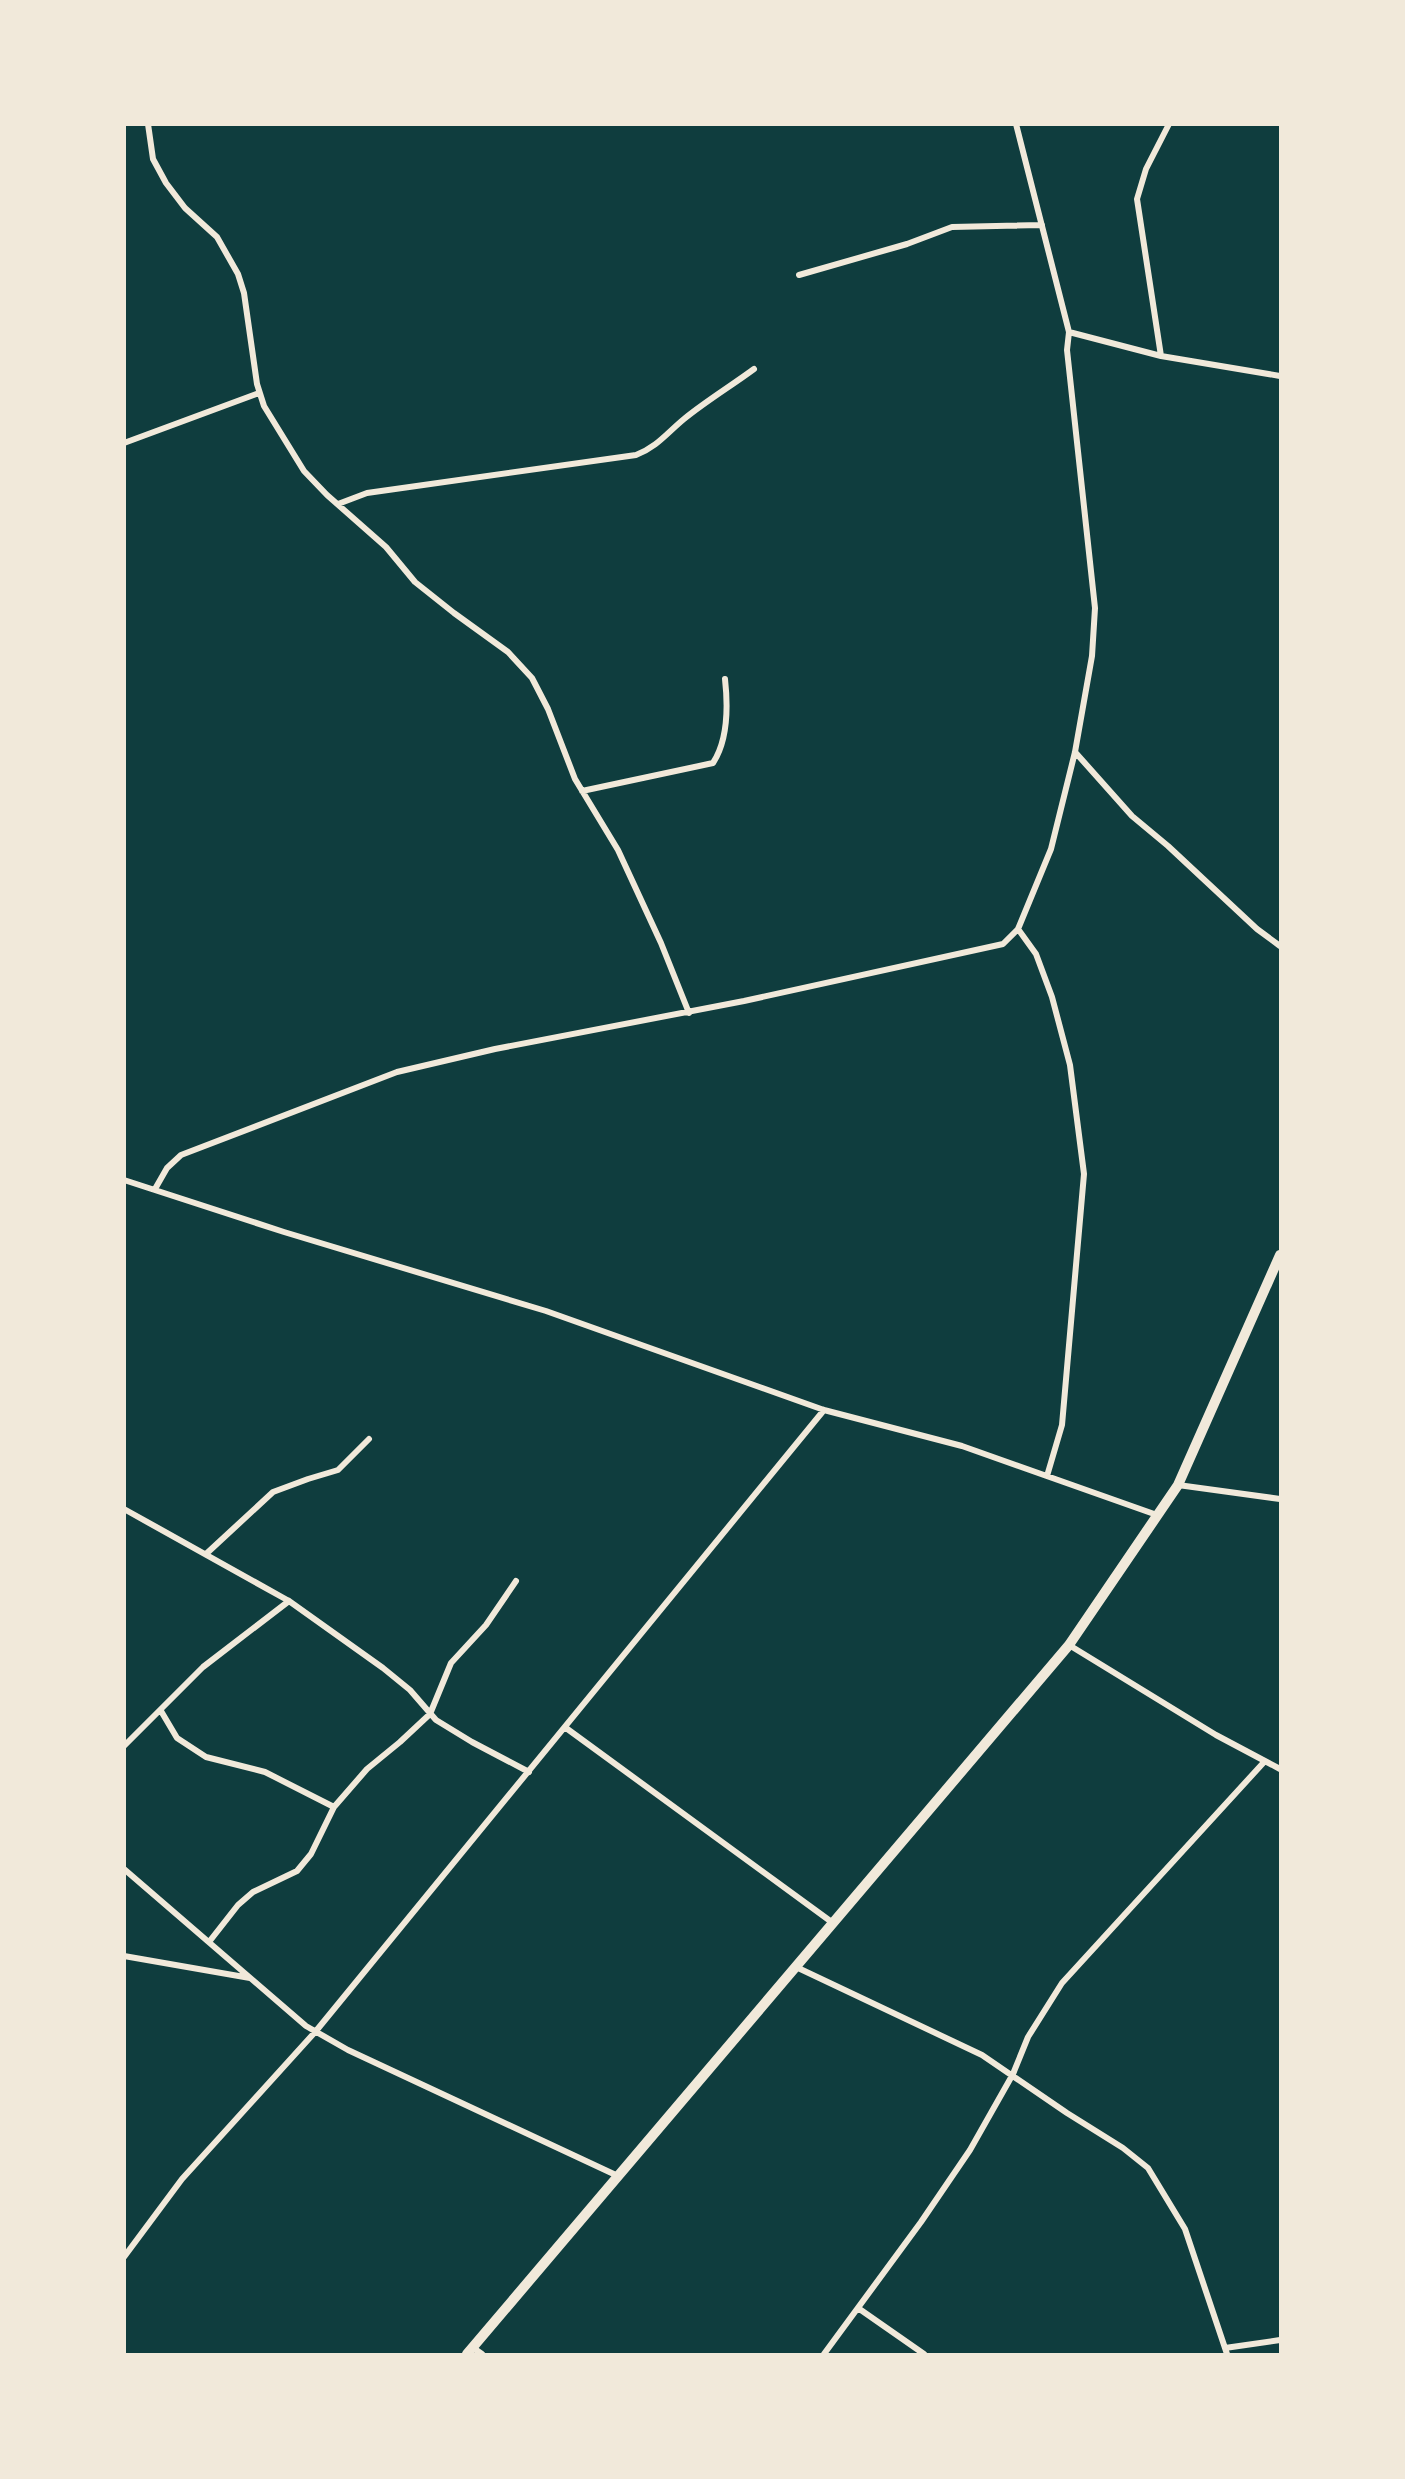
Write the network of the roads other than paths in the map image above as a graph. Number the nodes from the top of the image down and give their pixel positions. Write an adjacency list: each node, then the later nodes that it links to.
1 (148, 124): 10 (street)
2 (1016, 124): 4 (street)
3 (1168, 124): 7 (street)
4 (1042, 225): 5 (street); 6 (street)
5 (799, 275)
6 (1069, 332): 7 (street); 14 (street)
7 (1161, 356): 9 (street)
8 (754, 369): 12 (street)
9 (1281, 376)
10 (260, 393): 11 (street); 12 (street)
11 (124, 443)
12 (338, 504): 15 (street)
13 (725, 679): 15 (street)
14 (1075, 752): 16 (street); 17 (street)
15 (582, 791): 18 (street)
16 (1018, 929): 18 (street); 24 (street)
17 (1281, 946)
18 (689, 1012): 20 (street)
19 (124, 1180): 20 (street)
20 (155, 1190): 22 (street)
21 (1281, 1255): 25 (street)
22 (824, 1410): 24 (street); 35 (street)
23 (369, 1439): 29 (street)
24 (1047, 1476): 28 (street)
25 (1178, 1485): 26 (street); 28 (street)
26 (1281, 1499)
27 (124, 1509): 29 (street)
28 (1157, 1515): 32 (street)
29 (206, 1554): 31 (street)
30 (516, 1581): 34 (street)
31 (289, 1600): 33 (street); 34 (street)
32 (1069, 1645): 37 (street); 42 (street)
33 (161, 1711): 36 (street); 40 (street)
34 (430, 1714): 39 (street); 40 (street)
35 (566, 1728): 39 (street); 42 (street)
36 (124, 1746)
37 (1265, 1761): 38 (street); 48 (street)
38 (1281, 1769)
39 (530, 1772): 47 (street)
40 (334, 1807): 43 (street)
41 (124, 1869): 43 (street)
42 (833, 1923): 45 (street)
43 (209, 1942): 46 (street)
44 (124, 1956): 46 (street)
45 (796, 1967): 48 (street); 49 (street)
46 (250, 1978): 47 (street)
47 (316, 2031): 49 (street); 50 (street)
48 (1012, 2074): 51 (street); 54 (street)
49 (618, 2176): 53 (street)
50 (124, 2257)
51 (858, 2308): 56 (street); 57 (street)
52 (1281, 2340): 54 (street)
53 (470, 2351): 55 (street)
54 (1226, 2351)
55 (482, 2355)
56 (824, 2355)
57 (924, 2355)

